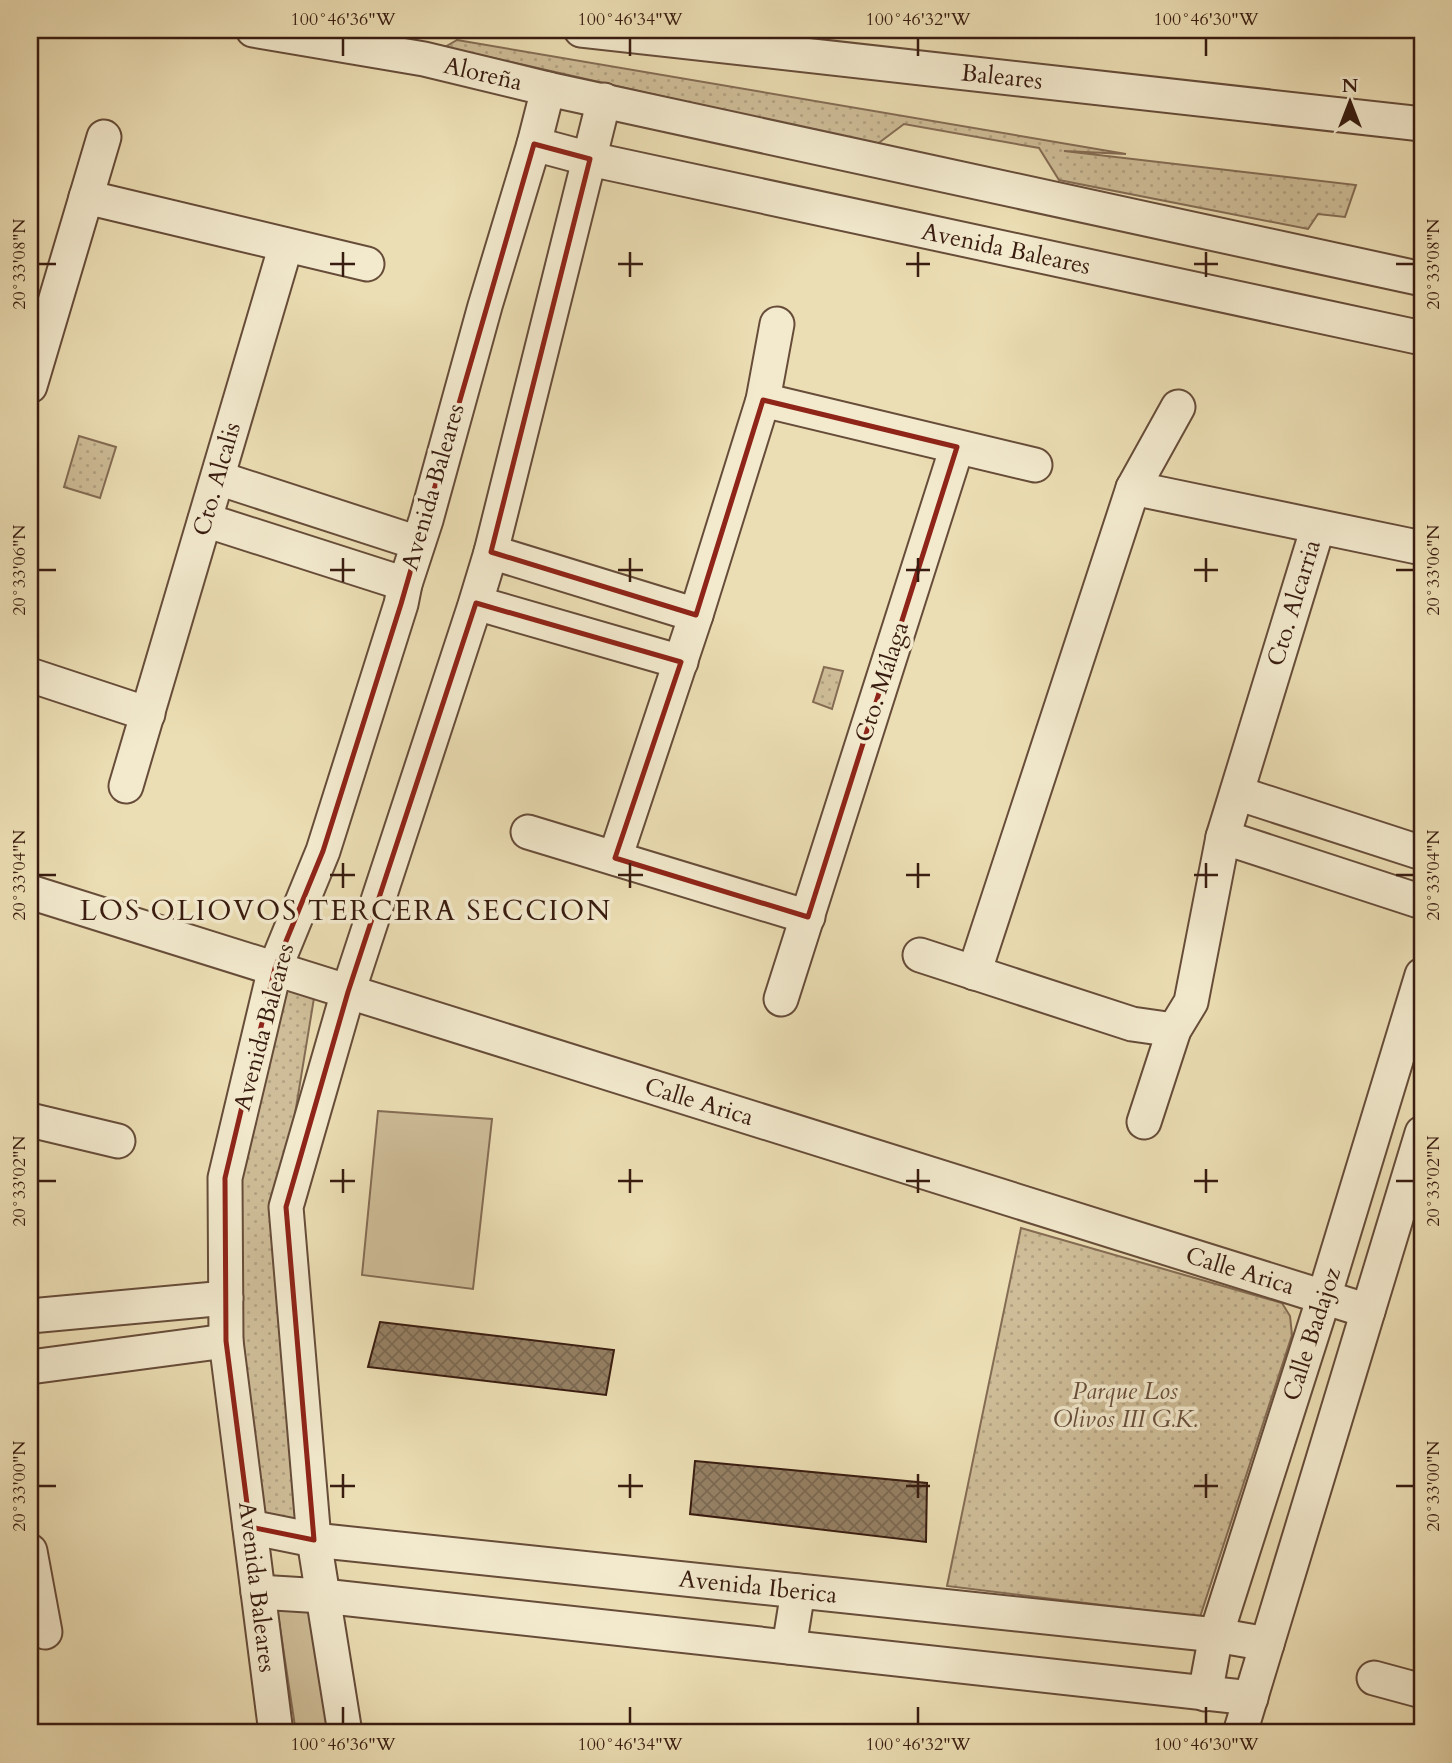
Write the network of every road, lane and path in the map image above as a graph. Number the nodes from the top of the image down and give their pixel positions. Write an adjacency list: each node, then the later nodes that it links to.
1 (253, 30): 3 (street, Aloreña)
2 (581, 30): 5 (street, Baleares)
3 (548, 89): 4 (street); 7 (street, Avenida Baleares)
4 (604, 100): 8 (street); 12 (street)
5 (1422, 124)
6 (104, 137): 9 (street)
7 (534, 144): 8 (street, Avenida Baleares); 24 (street, Avenida Baleares)
8 (590, 159): 14 (street, Avenida Baleares); 26 (street)
9 (86, 197): 10 (street); 15 (street)
10 (286, 245): 11 (street); 20 (street, Cto. Alcalis)
11 (367, 264)
12 (1422, 279)
13 (777, 324): 16 (street)
14 (1422, 338)
15 (30, 386)
16 (763, 400): 18 (street); 29 (street)
17 (1178, 407): 21 (street)
18 (957, 447): 19 (street); 41 (street, Cto. Málaga)
19 (1035, 465)
20 (218, 478): 22 (street, Cto. Alcalis); 24 (street)
21 (1133, 488): 23 (street, Cto. Alcarria); 44 (street)
22 (205, 520): 27 (street); 32 (street, Cto. Alcalis)
23 (1318, 527): 25 (street); 34 (street, Cto. Alcarria)
24 (418, 543): 27 (street, Avenida Baleares)
25 (1422, 548)
26 (491, 552): 28 (street); 29 (street)
27 (405, 584): 43 (street, Avenida Baleares)
28 (476, 603): 30 (street); 46 (street)
29 (696, 615): 30 (street)
30 (681, 662): 38 (street)
31 (30, 676): 32 (street)
32 (148, 714): 33 (street, Cto. Alcalis)
33 (127, 786)
34 (1237, 793): 36 (street, Cto. Alcarria); 37 (street)
35 (528, 832): 38 (street)
36 (1223, 837): 40 (street); 48 (street, Cto. Alcarria)
37 (1422, 853)
38 (615, 858): 41 (street)
39 (30, 892): 43 (street, Calle Arica)
40 (1422, 902)
41 (807, 917): 47 (street, Cto. Málaga)
42 (920, 955): 44 (street)
43 (275, 968): 46 (street, Calle Arica); 56 (street, Avenida Baleares)
44 (974, 973): 48 (street)
45 (1422, 975): 55 (street, Calle Badajoz)
46 (348, 992): 55 (street, Calle Arica); 62 (street)
47 (781, 999)
48 (1174, 1030): 50 (street, Cto. Alcarria)
49 (30, 1120): 52 (street)
50 (1144, 1122)
51 (1422, 1133): 53 (street, Calle Badajoz)
52 (118, 1142)
53 (1416, 1172): 54 (street, Calle Badajoz)
54 (1410, 1214): 57 (street, Calle Badajoz)
55 (1324, 1297): 57 (street, Calle Arica); 68 (street, Calle Badajoz)
56 (226, 1298): 58 (street); 59 (street, Avenida Baleares)
57 (1368, 1311): 69 (street, Calle Badajoz)
58 (30, 1316)
59 (226, 1341): 60 (street); 61 (street, Avenida Baleares)
60 (30, 1367)
61 (250, 1527): 62 (street, Avenida Iberica); 65 (street, Avenida Baleares)
62 (314, 1540): 64 (street, Avenida Iberica); 66 (street)
63 (30, 1552): 67 (street)
64 (798, 1591): 68 (street, Avenida Iberica); 70 (street)
65 (258, 1592): 66 (street); 75 (street, Avenida Baleares)
66 (323, 1596): 70 (street); 76 (street)
67 (45, 1632)
68 (1216, 1635): 69 (street, Avenida Iberica); 73 (street, Calle Badajoz)
69 (1267, 1644): 74 (street, Calle Badajoz)
70 (789, 1647): 73 (street)
71 (1374, 1678): 72 (street)
72 (1422, 1691)
73 (1205, 1693): 74 (street)
74 (1251, 1699): 77 (street, Calle Badajoz)
75 (276, 1733)
76 (345, 1733)
77 (1240, 1733)

